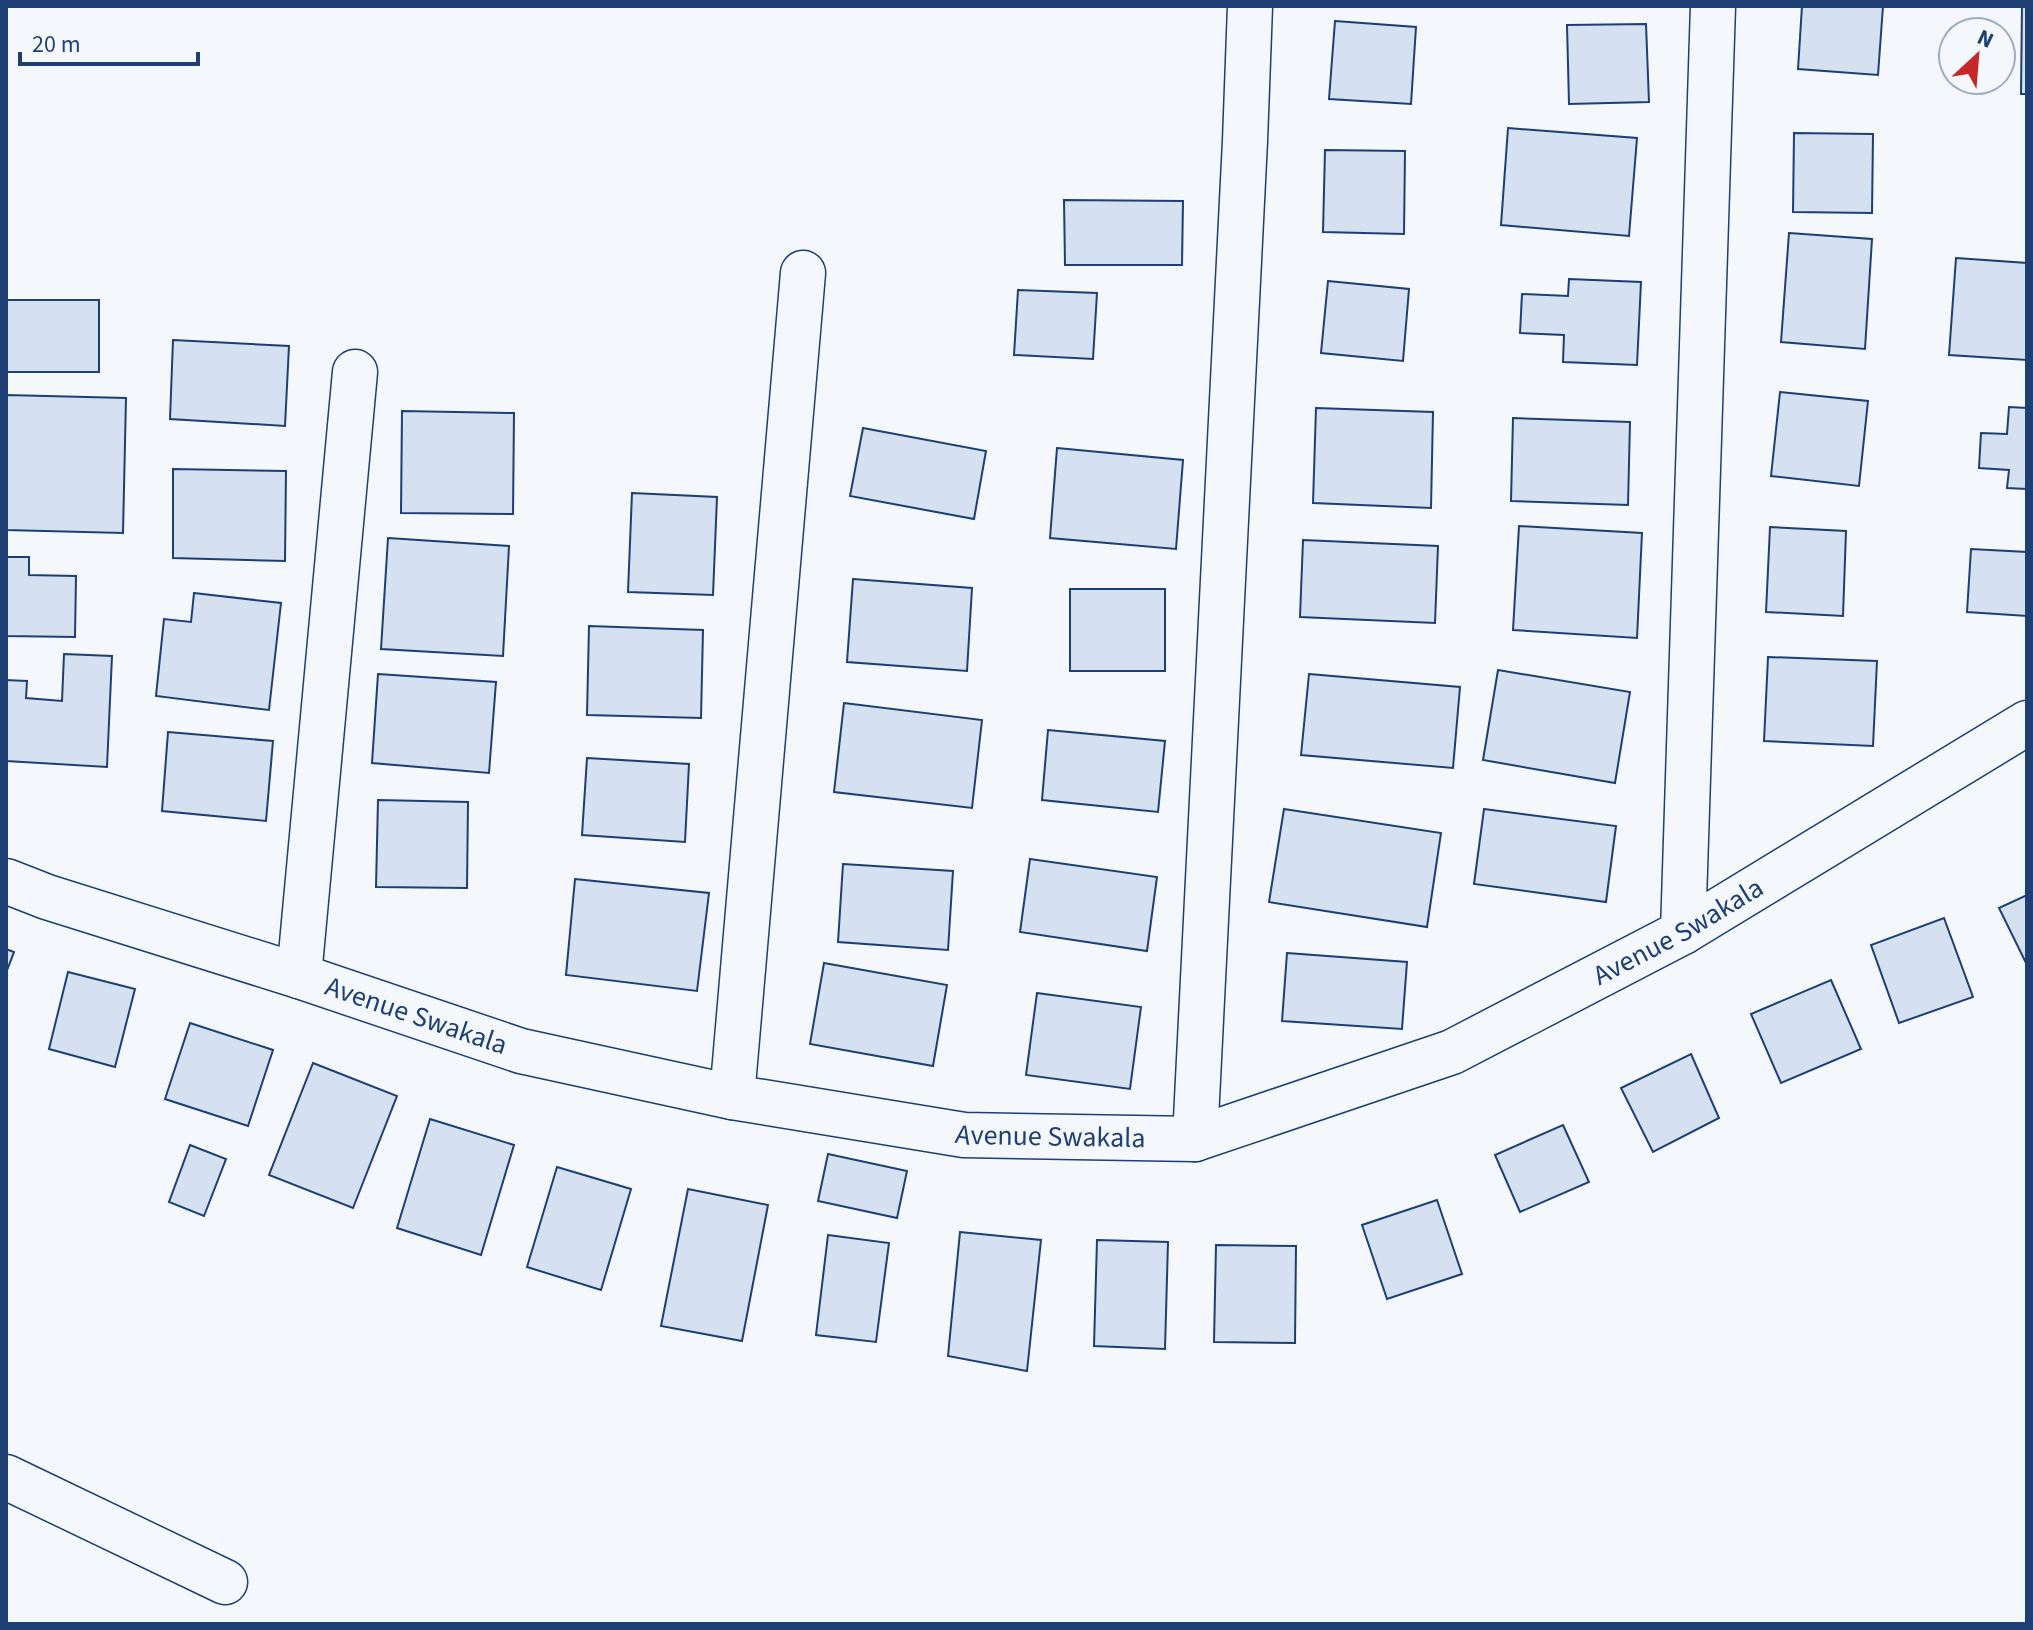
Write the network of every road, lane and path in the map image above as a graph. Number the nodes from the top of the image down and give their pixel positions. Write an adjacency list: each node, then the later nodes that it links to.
1 (1250, 6): 10 (street)
2 (1713, 6): 7 (street)
3 (803, 273): 9 (street)
4 (355, 372): 8 (street)
5 (2027, 723): 7 (street, Avenue Swakala)
6 (6, 881): 8 (street, Avenue Swakala)
7 (1683, 932): 10 (street, Avenue Swakala)
8 (299, 976): 9 (street, Avenue Swakala)
9 (732, 1097): 10 (street, Avenue Swakala)
10 (1195, 1139)
11 (6, 1477): 12 (street)
12 (225, 1582)

